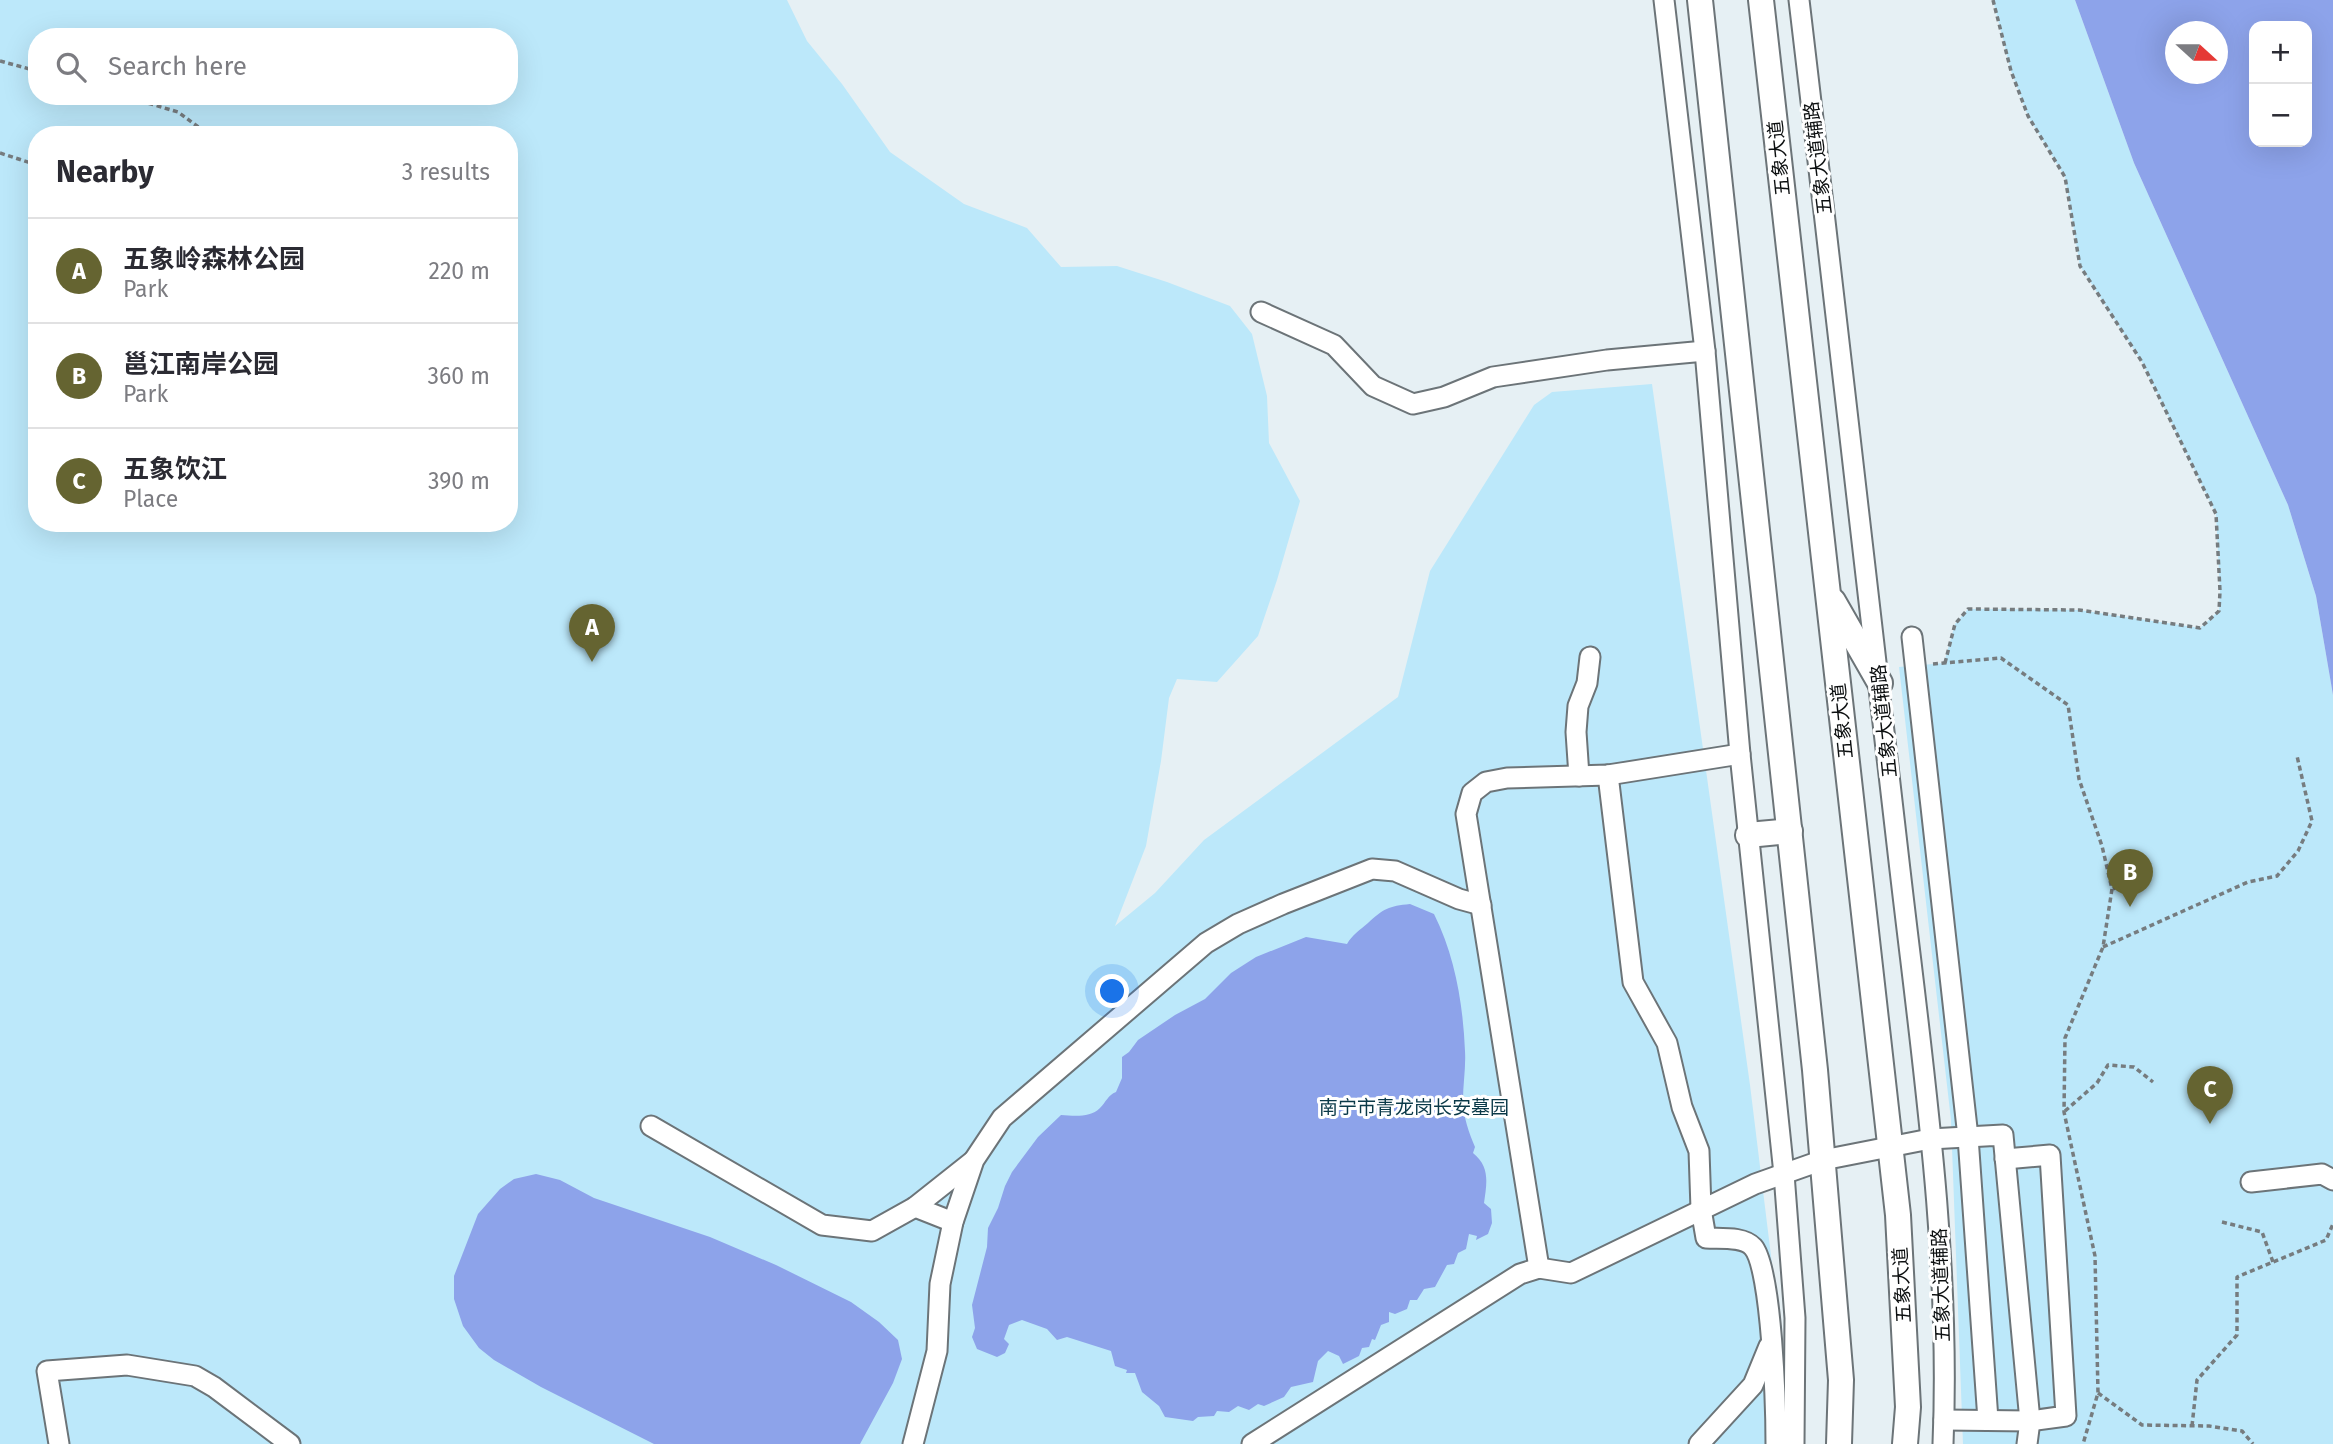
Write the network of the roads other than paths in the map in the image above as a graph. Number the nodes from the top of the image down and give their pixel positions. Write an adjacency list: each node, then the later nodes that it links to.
1 (1664, 0): 6 (street)
2 (1700, 0): 14 (main road)
3 (1761, 0): 7 (main road, 五象大道)
4 (1799, 0): 10 (street, 五象大道辅路)
5 (1261, 312): 6 (street)
6 (1705, 351): 11 (street)
7 (1828, 593): 10 (main road); 20 (main road, 五象大道)
8 (1912, 636): 18 (street)
9 (1590, 657): 13 (street)
10 (1880, 683): 19 (street, 五象大道辅路)
11 (1740, 754): 12 (street); 15 (street)
12 (1608, 775): 13 (street); 28 (street)
13 (1579, 776): 16 (street)
14 (1790, 831): 15 (main road); 23 (main road)
15 (1748, 835): 24 (street)
16 (1481, 905): 22 (street); 30 (street)
17 (651, 1126): 27 (street)
18 (1968, 1137): 19 (street); 21 (street); 33 (street)
19 (1930, 1139): 20 (street); 32 (street, 五象大道辅路)
20 (1890, 1146): 23 (street); 43 (main road, 五象大道)
21 (2006, 1159): 34 (street); 34 (street)
22 (974, 1160): 27 (street); 29 (street)
23 (1823, 1160): 24 (street); 42 (main road)
24 (1784, 1174): 28 (street); 41 (street)
25 (2333, 1180): 26 (street)
26 (2251, 1182)
27 (915, 1207): 29 (street)
28 (1701, 1209): 30 (street); 31 (street)
29 (953, 1222): 37 (street)
30 (1539, 1268): 38 (street)
31 (1772, 1339): 39 (street); 40 (street)
32 (1944, 1420): 33 (street); 44 (street, 五象大道辅路)
33 (1988, 1420): 34 (street)
34 (2030, 1420): 45 (street)
35 (59, 1444): 36 (street)
36 (290, 1444)
37 (913, 1444)
38 (1252, 1444)
39 (1699, 1444)
40 (1776, 1444)
41 (1794, 1444)
42 (1839, 1444)
43 (1905, 1444)
44 (1943, 1444)
45 (2027, 1444)

